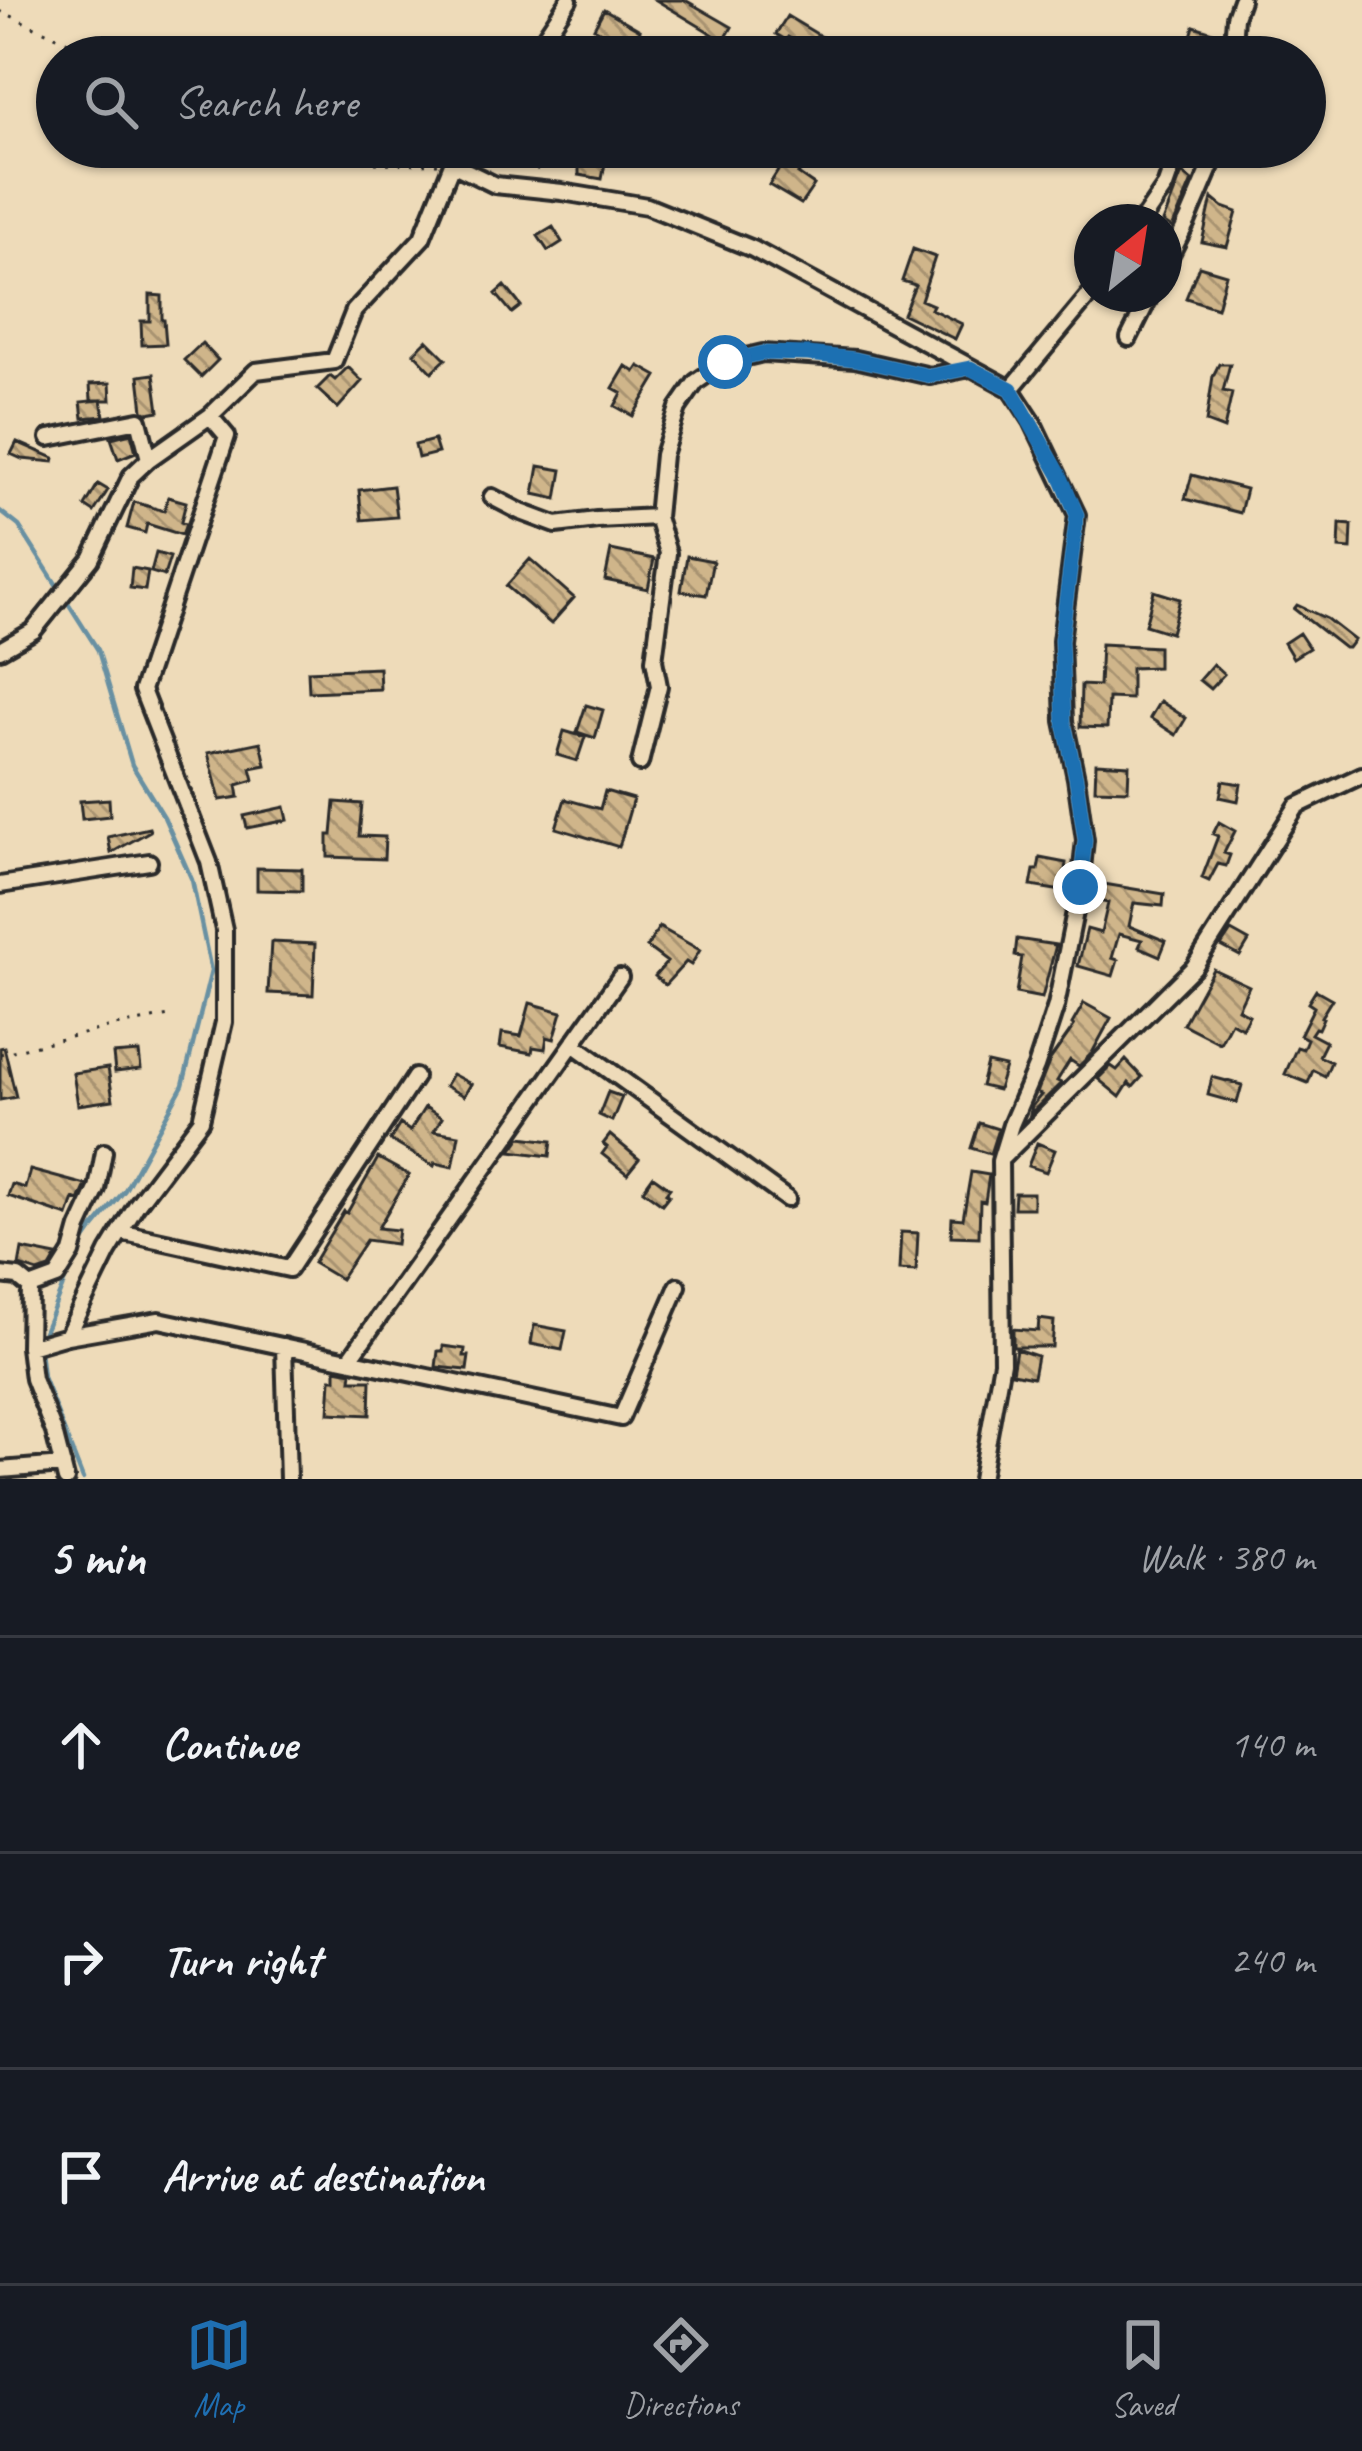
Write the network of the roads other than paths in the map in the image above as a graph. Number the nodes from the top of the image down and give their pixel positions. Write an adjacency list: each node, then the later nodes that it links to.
1 (569, 0): 3 (street)
2 (1241, 0): 4 (street)
3 (545, 36)
4 (1234, 36)
5 (450, 168): 16 (street)
6 (460, 168): 14 (street)
7 (1172, 168): 9 (street)
8 (1210, 168): 10 (street)
9 (1154, 204)
10 (1182, 232)
11 (1075, 312): 15 (street)
12 (1142, 312): 13 (street)
13 (1129, 338)
14 (970, 368): 15 (street); 20 (street)
15 (1011, 389): 30 (street)
16 (210, 416): 18 (street); 32 (street)
17 (49, 437): 18 (street)
18 (148, 459): 21 (street)
19 (492, 497): 20 (street)
20 (657, 517): 22 (street)
21 (0, 650)
22 (640, 763)
23 (1362, 775): 30 (street)
24 (148, 862): 25 (street)
25 (0, 885)
26 (620, 977): 27 (street)
27 (573, 1044): 31 (street); 39 (street)
28 (415, 1077): 32 (street)
29 (104, 1152): 35 (street)
30 (1000, 1161): 43 (street)
31 (787, 1199)
32 (120, 1232): 36 (street)
33 (0, 1275): 35 (street)
34 (678, 1286): 39 (street)
35 (30, 1287): 38 (street)
36 (67, 1336): 37 (street); 38 (street)
37 (284, 1346): 39 (street); 42 (street)
38 (29, 1347): 41 (street)
39 (350, 1360)
40 (0, 1470): 41 (street)
41 (64, 1472)
42 (288, 1479)
43 (981, 1479)

